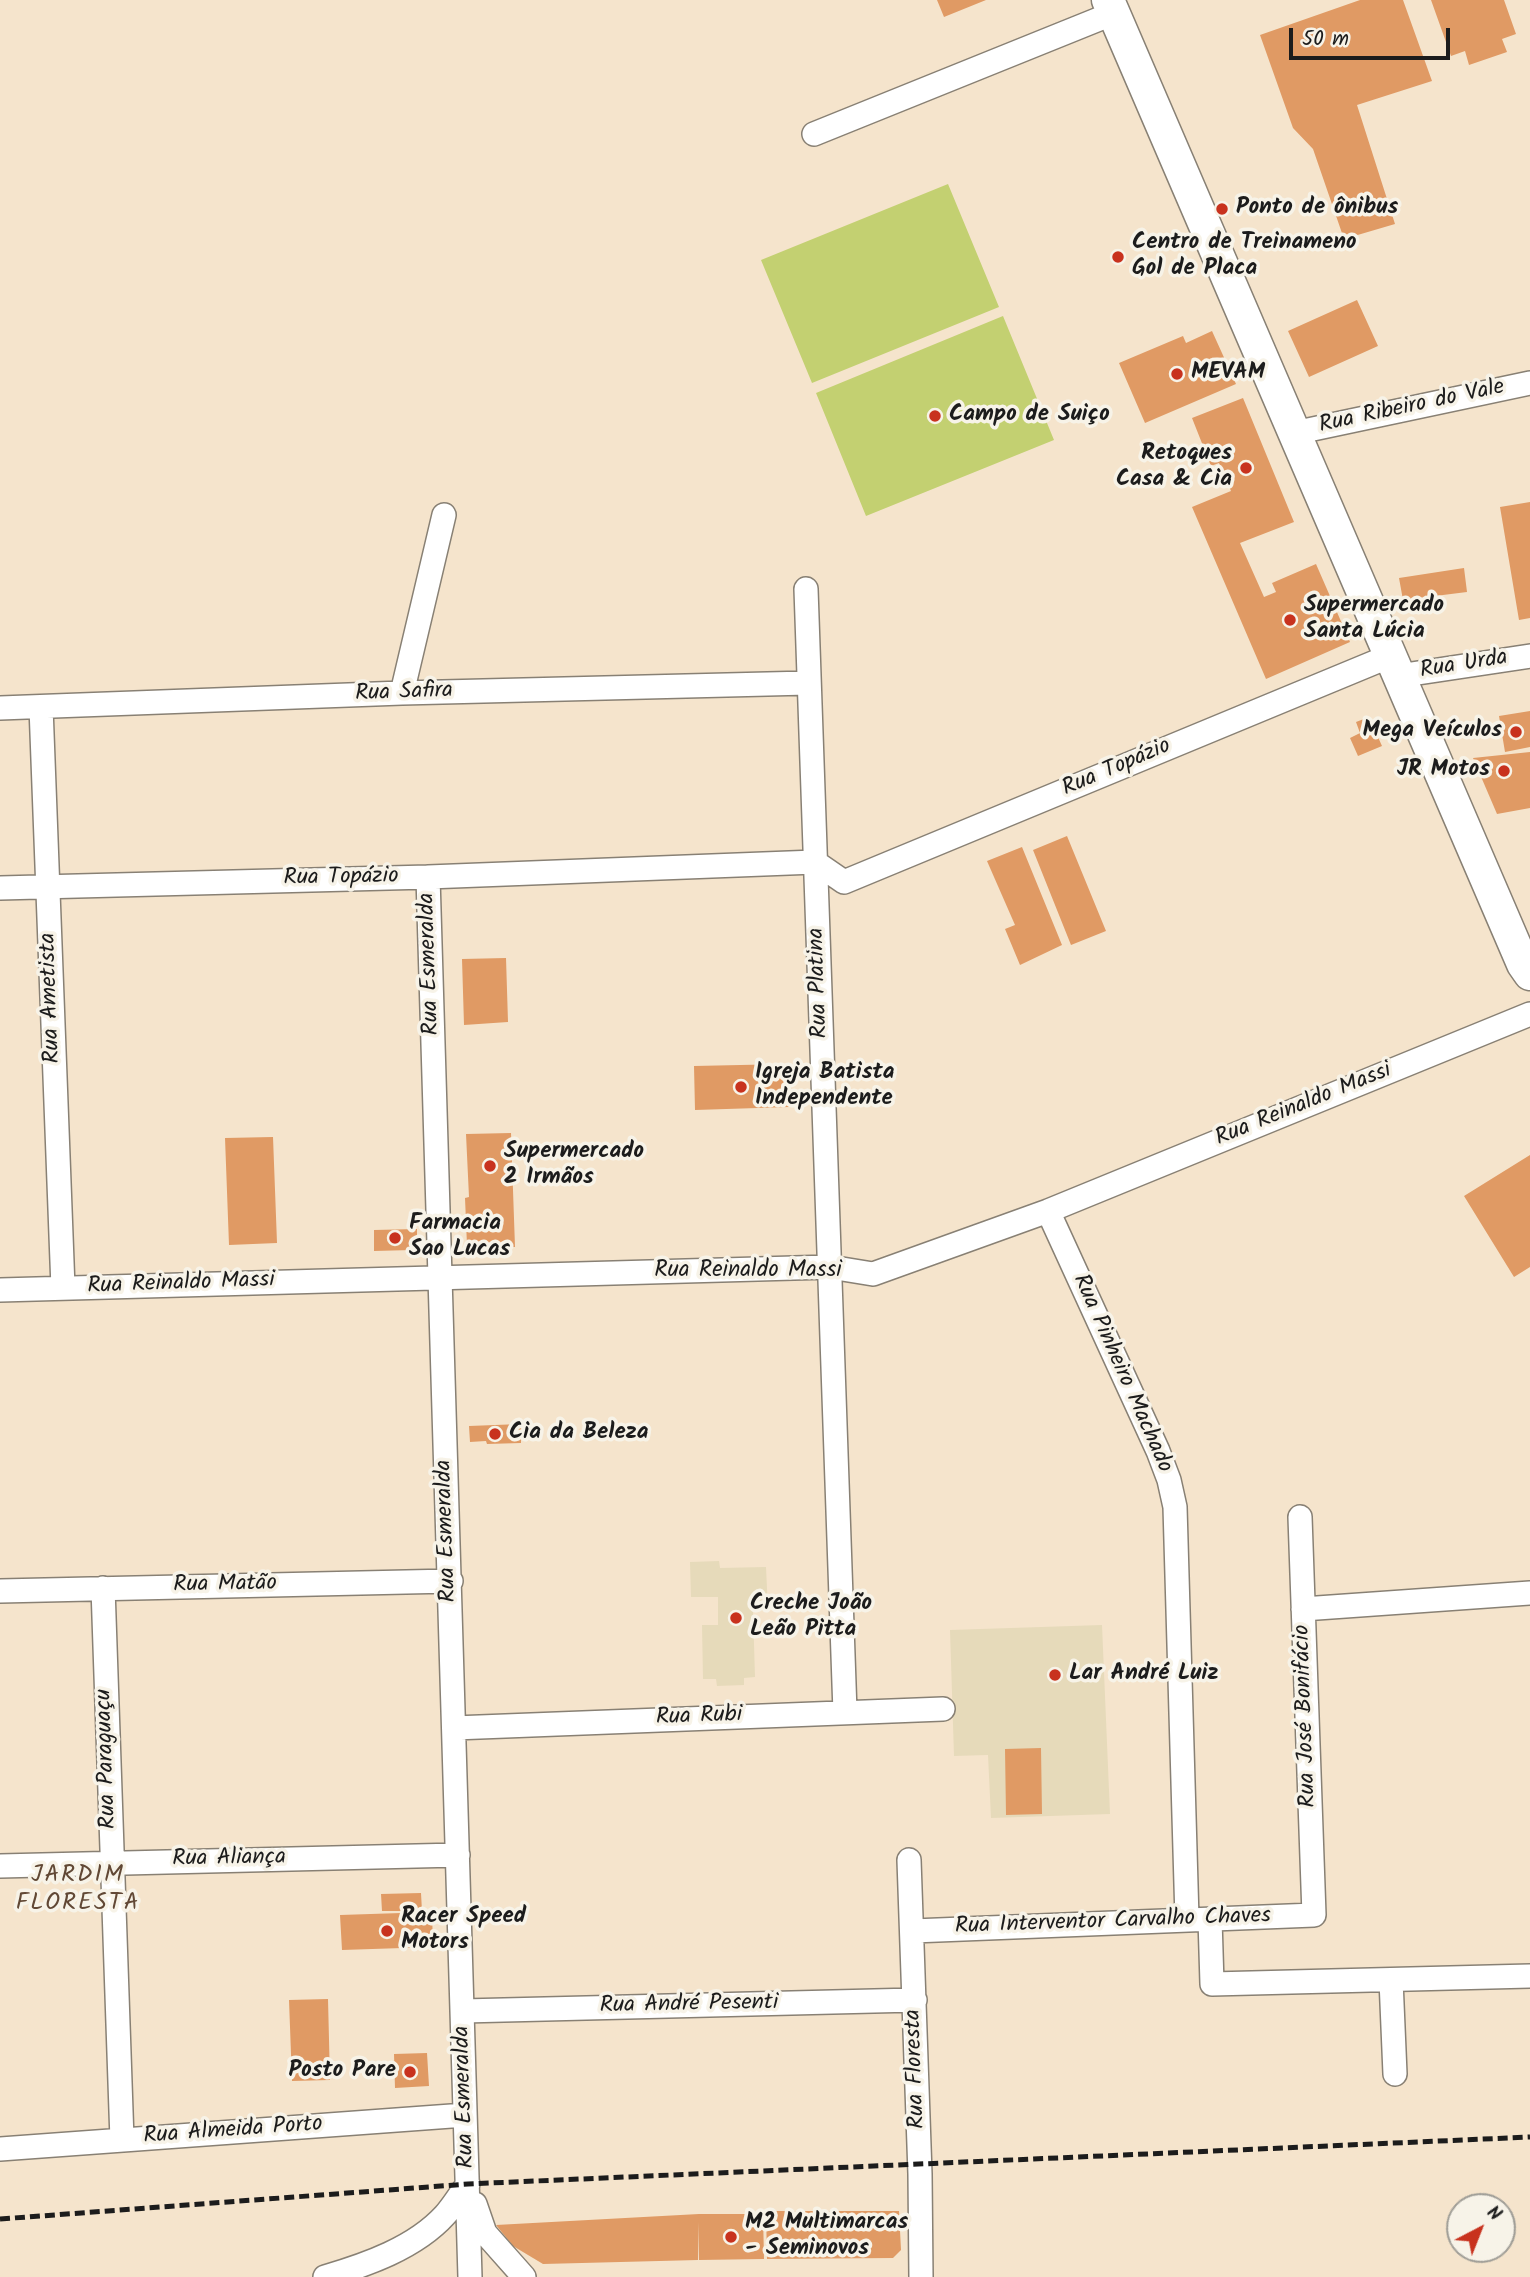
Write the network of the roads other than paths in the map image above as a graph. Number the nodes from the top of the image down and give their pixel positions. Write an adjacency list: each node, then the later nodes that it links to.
1 (1111, 7): 2 (street); 4 (main road)
2 (814, 134)
3 (1530, 383): 4 (street, Rua Ribeiro do Vale)
4 (1294, 433): 8 (main road)
5 (444, 515): 10 (street)
6 (806, 589): 9 (street, Rua Platina)
7 (1530, 656): 8 (street, Rua Urda)
8 (1394, 666): 15 (street, Rua Topázio); 19 (main road)
9 (808, 683): 10 (street, Rua Safira); 13 (street, Rua Platina)
10 (402, 693): 11 (street, Rua Safira)
11 (41, 706): 12 (street, Rua Safira); 16 (street, Rua Ametista)
12 (0, 708)
13 (815, 862): 14 (street, Rua Topázio); 15 (street); 18 (street, Rua Platina)
14 (428, 877): 16 (street, Rua Topázio); 24 (street, Rua Esmeralda)
15 (844, 881): 18 (street, Rua Topázio)
16 (47, 886): 17 (street, Rua Topázio); 25 (street, Rua Ametista)
17 (0, 888)
18 (817, 893): 23 (street, Rua Platina)
19 (1527, 969): 20 (main road)
20 (1530, 1000)
21 (1530, 1014): 22 (street, Rua Reinaldo Massi)
22 (1048, 1211): 23 (street, Rua Reinaldo Massi); 41 (street, Rua Pinheiro Machado)
23 (830, 1268): 24 (street, Rua Reinaldo Massi); 34 (street, Rua Platina)
24 (439, 1278): 25 (street, Rua Reinaldo Massi); 28 (street, Rua Esmeralda)
25 (63, 1289): 26 (street, Rua Reinaldo Massi)
26 (0, 1290)
27 (1300, 1517): 32 (street, Rua José Bonifácio)
28 (451, 1581): 29 (street, Rua Matão); 35 (street, Rua Esmeralda)
29 (103, 1588): 30 (street, Rua Matão); 38 (street, Rua Paraguaçu)
30 (0, 1591)
31 (1530, 1593): 32 (street)
32 (1303, 1609): 40 (street, Rua José Bonifácio)
33 (943, 1709): 34 (street, Rua Rubi)
34 (845, 1712): 35 (street, Rua Rubi)
35 (454, 1728): 36 (street, Rua Esmeralda)
36 (458, 1855): 38 (street, Rua Aliança); 46 (street, Rua Esmeralda)
37 (909, 1860): 42 (street, Rua Floresta)
38 (111, 1863): 39 (street, Rua Aliança); 49 (street, Rua Paraguaçu)
39 (0, 1866)
40 (1314, 1915): 41 (street, Rua Interventor Carvalho Chaves)
41 (1199, 1919): 42 (street, Rua Interventor Carvalho Chaves); 44 (street, Rua Pinheiro Machado)
42 (913, 1931): 45 (street, Rua Floresta)
43 (1530, 1976): 44 (street)
44 (1391, 1980): 47 (street)
45 (915, 2000): 46 (street, Rua André Pesenti); 55 (street, Rua Floresta)
46 (463, 2011): 48 (street, Rua Esmeralda)
47 (1395, 2074)
48 (465, 2115): 49 (street, Rua Almeida Porto); 51 (street, Rua Esmeralda)
49 (122, 2140): 50 (street, Rua Almeida Porto)
50 (0, 2149)
51 (468, 2184): 52 (street, Rua Esmeralda); 53 (street, Rua Esmeralda); 54 (street, Rua Esmeralda)
52 (325, 2277)
53 (470, 2277)
54 (524, 2277)
55 (921, 2277)

